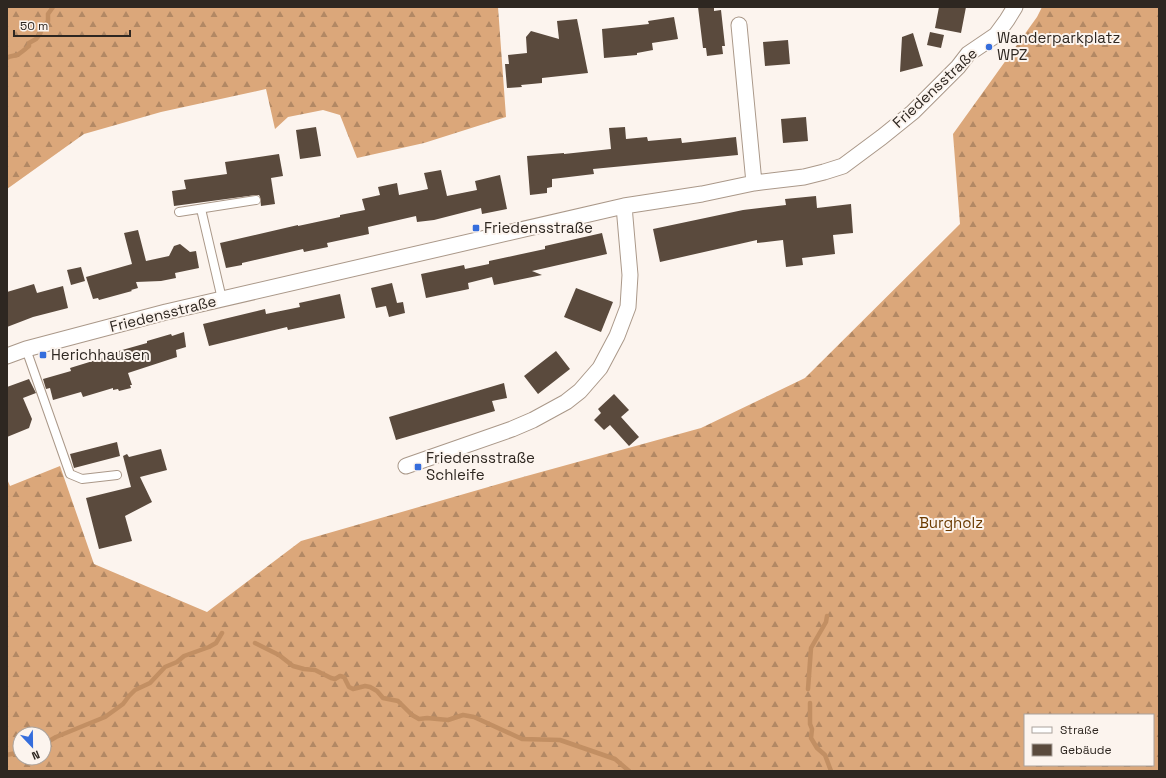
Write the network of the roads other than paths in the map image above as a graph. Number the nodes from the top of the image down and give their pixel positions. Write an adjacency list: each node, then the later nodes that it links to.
1 (1014, 7): 3 (street, Friedensstraße)
2 (739, 25): 3 (street)
3 (754, 183): 5 (street, Friedensstraße)
4 (256, 200): 6 (lane)
5 (624, 206): 8 (street, Friedensstraße); 11 (street)
6 (201, 209): 7 (lane); 8 (lane)
7 (179, 212)
8 (222, 300): 9 (street, Friedensstraße)
9 (26, 349): 10 (street, Friedensstraße); 12 (lane)
10 (7, 356)
11 (406, 466)
12 (117, 475)

